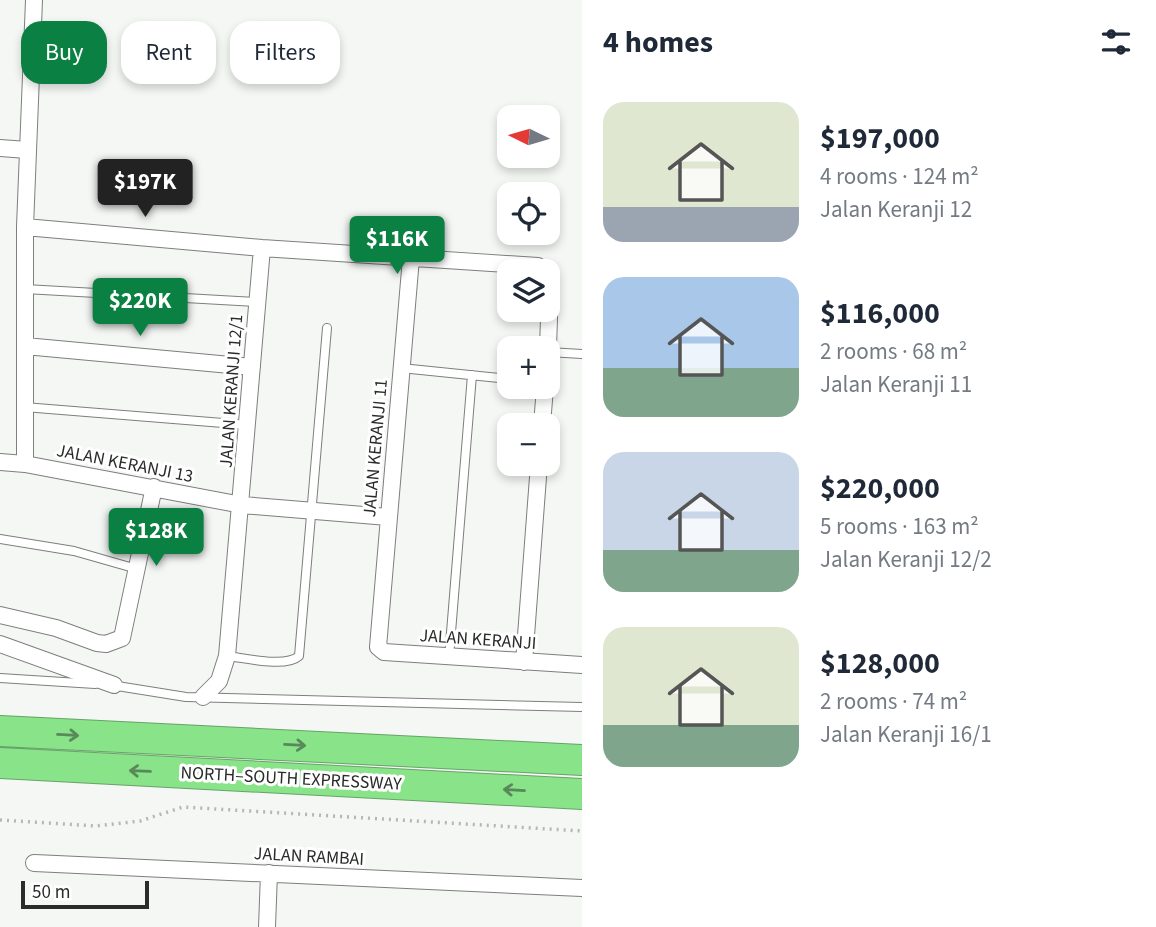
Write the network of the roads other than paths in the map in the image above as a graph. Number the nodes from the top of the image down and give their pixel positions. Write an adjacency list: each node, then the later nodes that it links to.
1 (34, 0): 3 (street)
2 (0, 148): 3 (street)
3 (27, 150): 4 (street)
4 (25, 227): 5 (street); 8 (street)
5 (262, 248): 6 (street); 9 (street, JALAN KERANJI 12/1)
6 (411, 258): 7 (street); 15 (street, JALAN KERANJI 11)
7 (497, 263)
8 (25, 289): 9 (lane); 11 (street)
9 (258, 302): 14 (street, JALAN KERANJI 12/1)
10 (327, 328): 25 (lane)
11 (25, 346): 14 (street); 18 (street)
12 (560, 351): 13 (lane)
13 (582, 354)
14 (252, 368): 19 (street, JALAN KERANJI 12/1)
15 (401, 368): 16 (lane); 26 (street, JALAN KERANJI 11)
16 (472, 375): 17 (lane); 33 (lane)
17 (497, 378)
18 (24, 407): 19 (lane); 21 (street)
19 (248, 425): 24 (street, JALAN KERANJI 12/1)
20 (0, 462): 21 (street, JALAN KERANJI 13)
21 (25, 464): 23 (street, JALAN KERANJI 13)
22 (538, 476): 34 (street)
23 (154, 487): 24 (street, JALAN KERANJI 13); 28 (street)
24 (242, 505): 25 (street, JALAN KERANJI 13); 32 (street, JALAN KERANJI 12/1)
25 (312, 510): 26 (street, JALAN KERANJI 13); 32 (lane)
26 (388, 517): 30 (street, JALAN KERANJI 11)
27 (0, 539): 28 (lane)
28 (137, 569): 29 (street)
29 (0, 615)
30 (378, 641): 33 (street, JALAN KERANJI)
31 (0, 644): 37 (street)
32 (227, 656): 38 (street, JALAN KERANJI 12/1)
33 (449, 657): 34 (street, JALAN KERANJI)
34 (524, 662): 35 (street, JALAN KERANJI)
35 (582, 665)
36 (0, 678): 37 (lane)
37 (114, 685): 38 (lane)
38 (203, 697): 39 (lane)
39 (582, 707)
40 (0, 730): 41 (highway, NORTH–SOUTH EXPRESSWAY, one-way to 41)
41 (582, 760)
42 (0, 763): 43 (highway, NORTH–SOUTH EXPRESSWAY, one-way to 42)
43 (582, 794)
44 (34, 863): 45 (street, JALAN RAMBAI)
45 (269, 873): 46 (street, JALAN RAMBAI); 47 (street)
46 (582, 888)
47 (267, 927)

